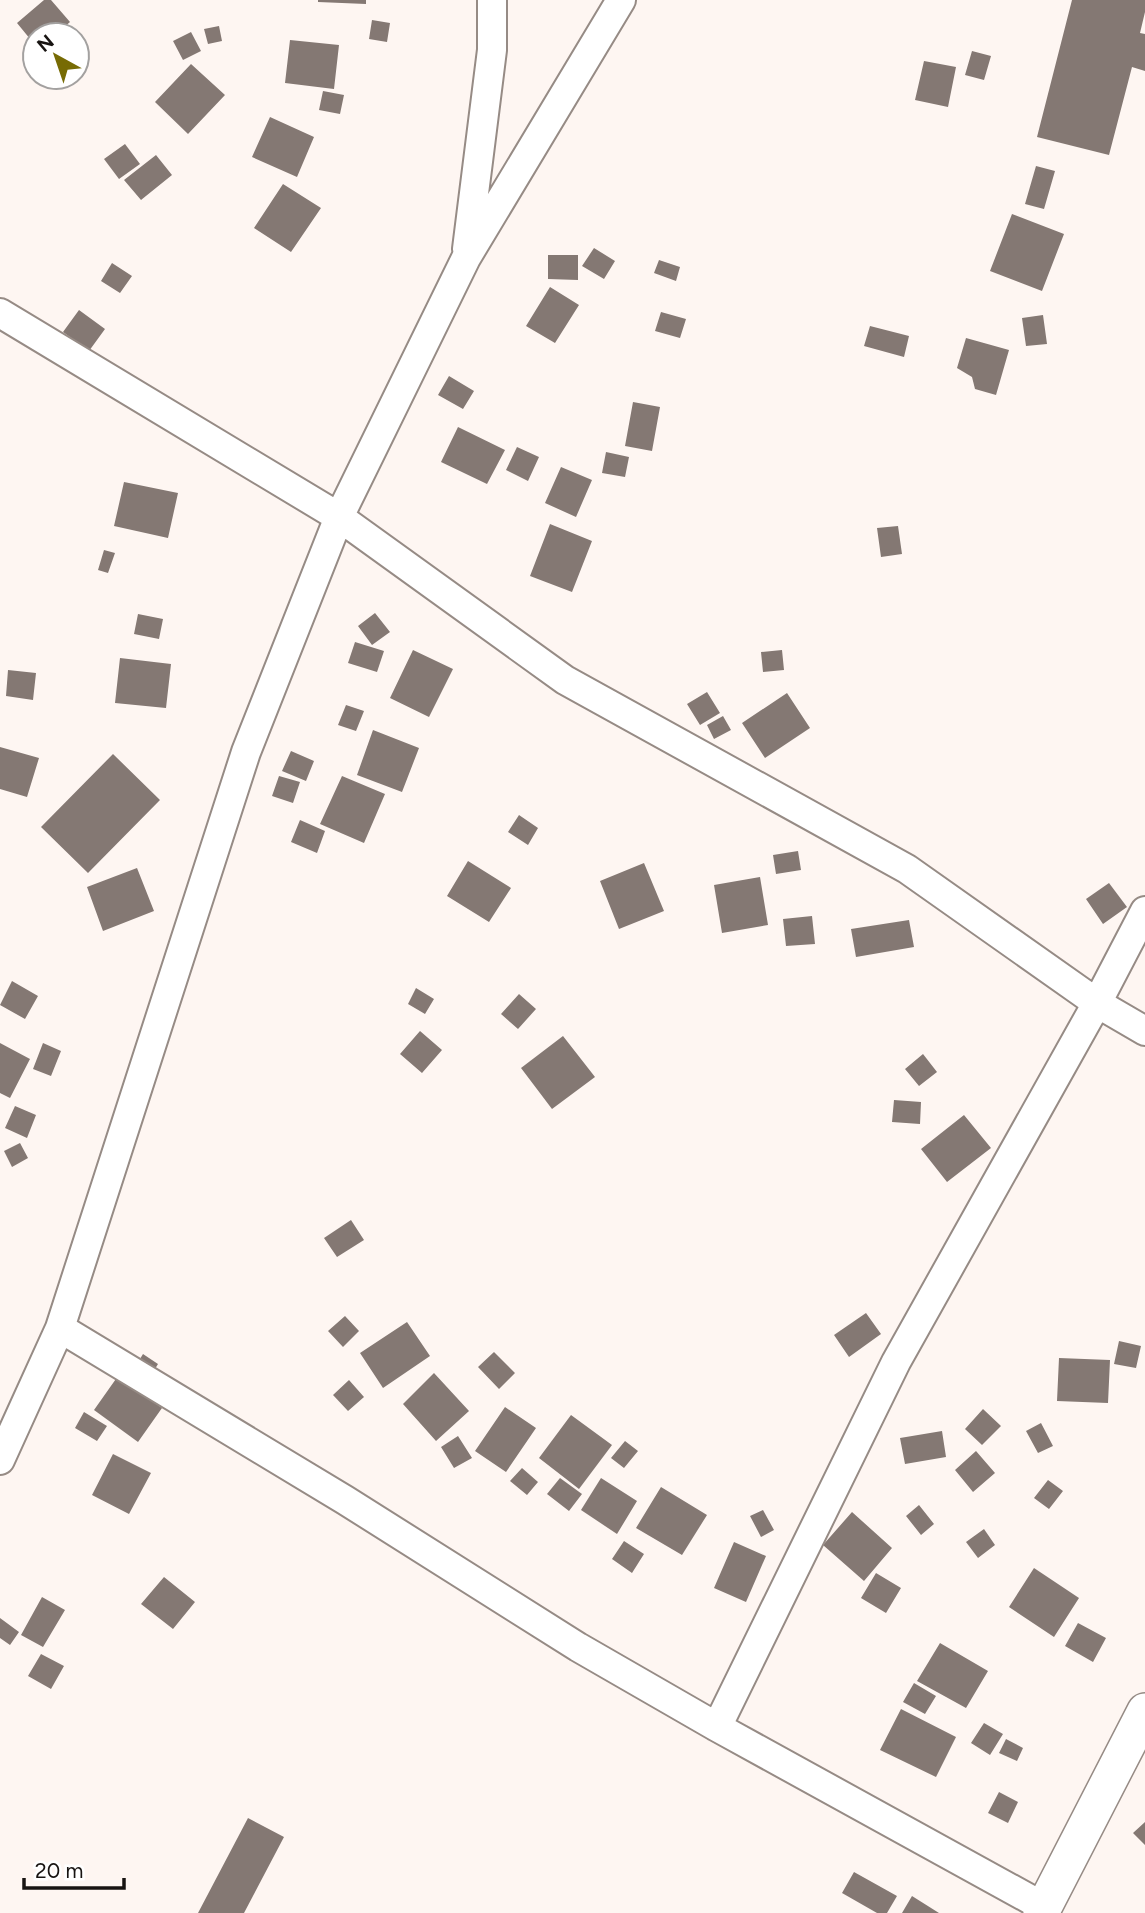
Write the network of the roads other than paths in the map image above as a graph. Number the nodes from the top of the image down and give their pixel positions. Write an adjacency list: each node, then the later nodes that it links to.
1 (492, 0): 3 (street)
2 (621, 0): 3 (street)
3 (466, 258): 5 (street)
4 (0, 313): 5 (street)
5 (339, 517): 7 (street); 9 (street)
6 (1145, 911): 7 (street)
7 (1097, 1003): 8 (street); 12 (street)
8 (1145, 1031)
9 (60, 1328): 10 (street); 12 (street)
10 (0, 1460)
11 (1145, 1711): 13 (street)
12 (717, 1727): 13 (street)
13 (1043, 1910)

